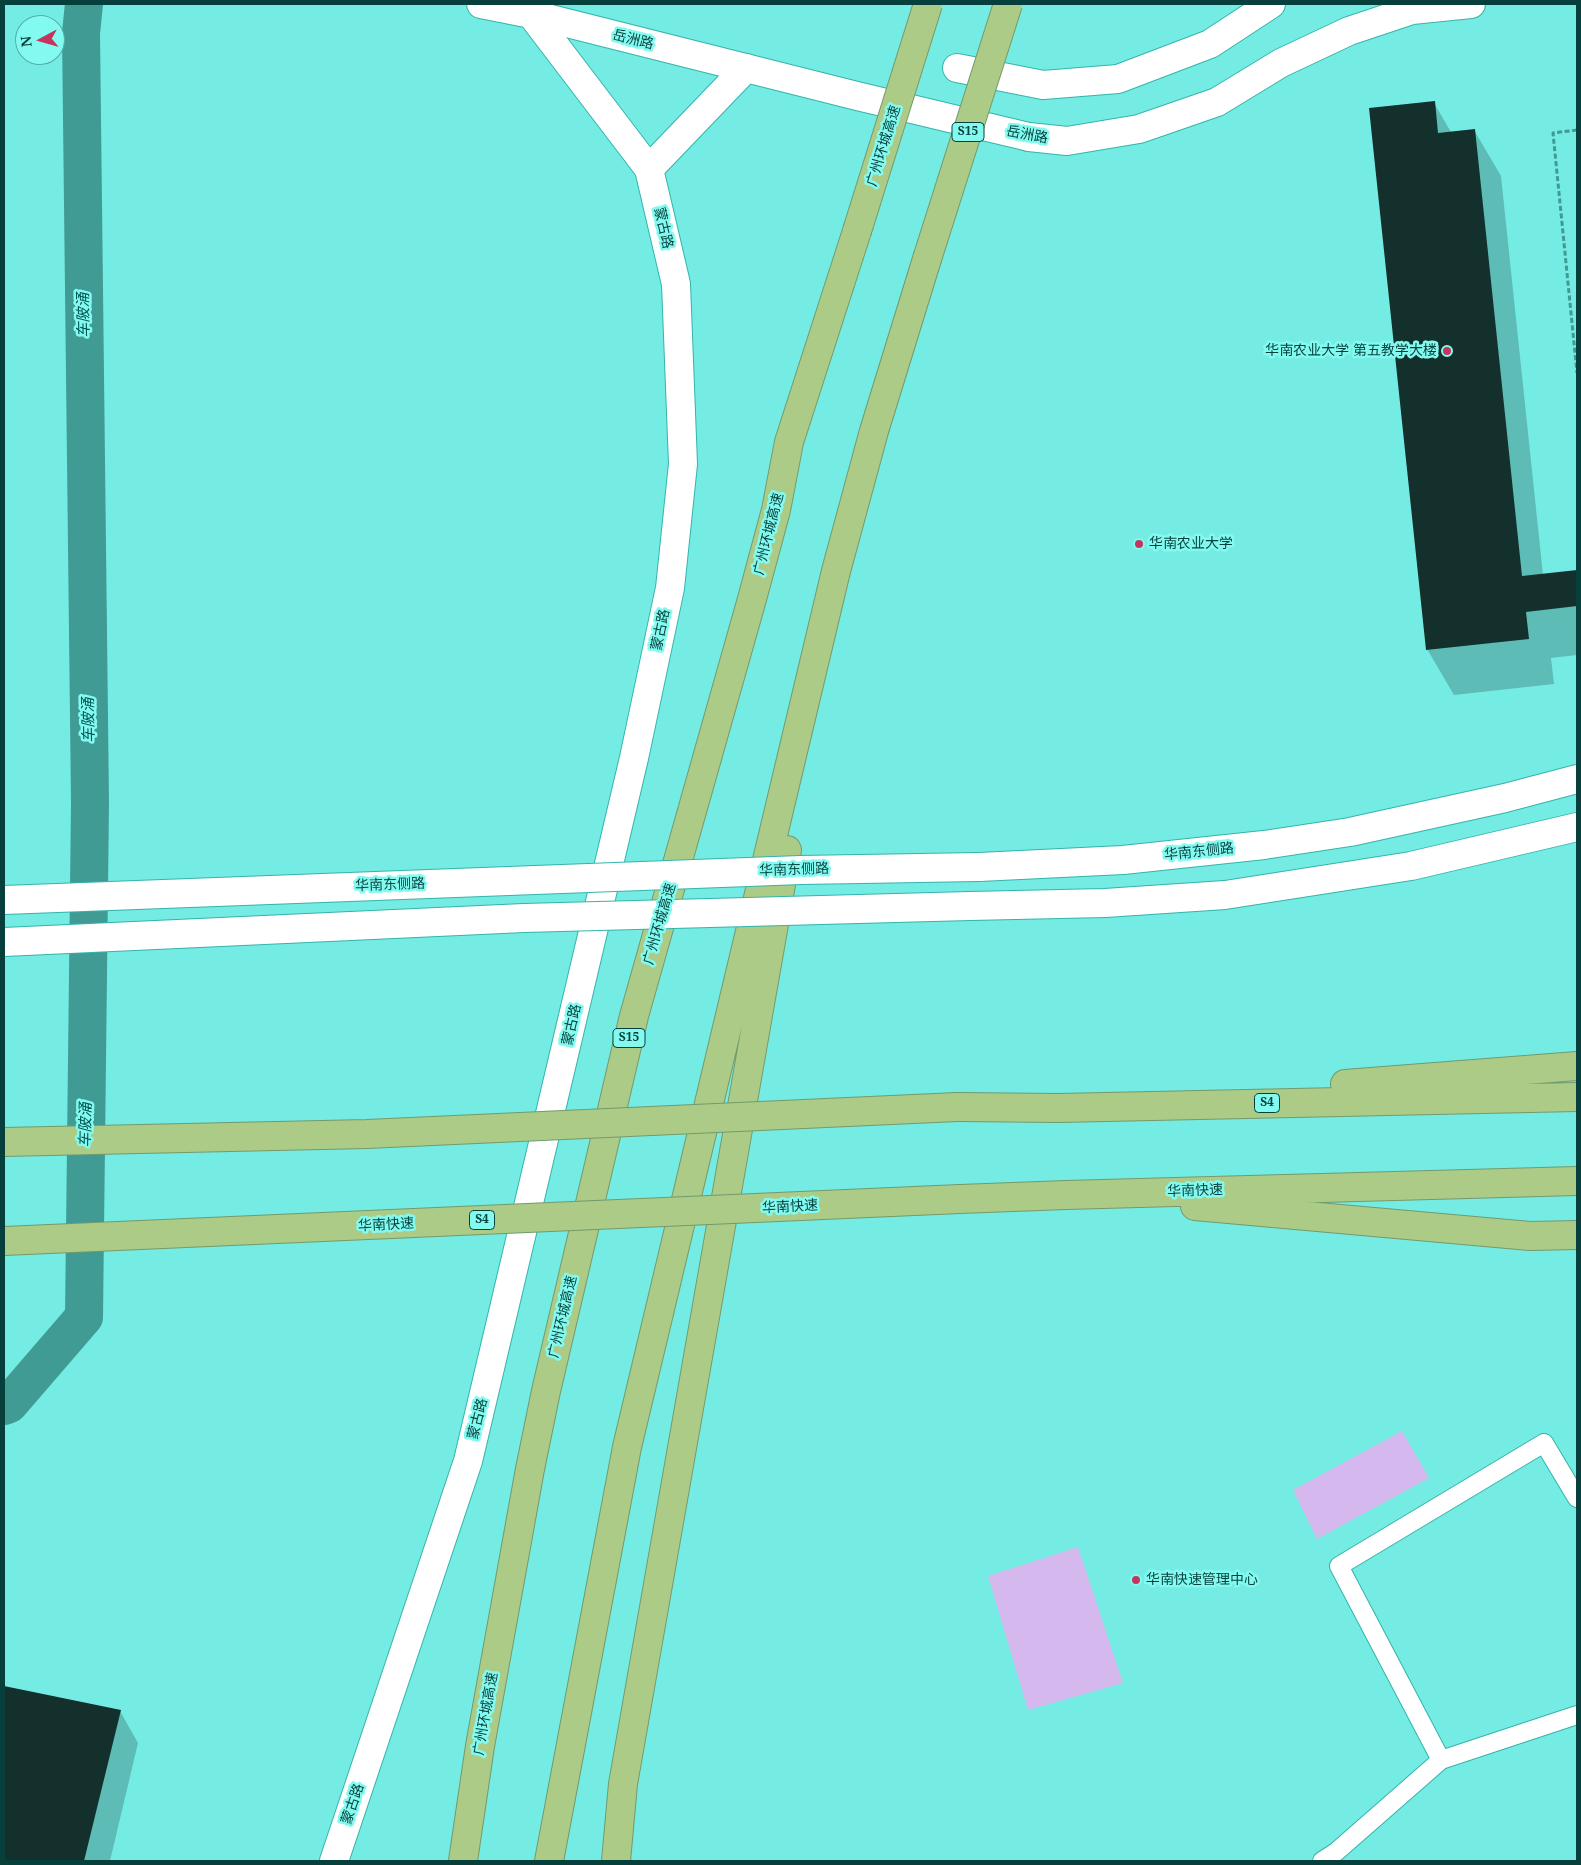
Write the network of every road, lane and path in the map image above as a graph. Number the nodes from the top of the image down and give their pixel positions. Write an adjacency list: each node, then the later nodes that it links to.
1 (481, 4): 6 (street, 岳洲路)
2 (928, 4): 29 (highway, 广州环城高速 / S15, bridge)
3 (1008, 4): 12 (highway, S15, bridge)
4 (1271, 4): 8 (street)
5 (1471, 4): 7 (street, 岳洲路)
6 (531, 14): 7 (street, 岳洲路); 10 (street)
7 (746, 68): 10 (street)
8 (957, 68)
9 (1577, 130): 11 (path)
10 (649, 169): 28 (street, 蒙古路)
11 (1577, 373)
12 (836, 571): 30 (highway, S15); 31 (highway)
13 (1577, 779): 15 (street, 华南东侧路, bridge)
14 (1577, 827): 16 (street, bridge)
15 (4, 900)
16 (4, 942)
17 (1577, 1066): 19 (highway)
18 (1577, 1096): 19 (highway, S4)
19 (1058, 1108): 20 (highway, S4, bridge)
20 (4, 1142)
21 (1577, 1181): 22 (highway, 华南快速 / S4)
22 (1066, 1195): 23 (highway); 24 (highway, 华南快速 / S4, bridge)
23 (1577, 1235)
24 (4, 1241)
25 (1577, 1498): 27 (lane)
26 (1577, 1715): 27 (lane)
27 (1440, 1760): 32 (lane)
28 (334, 1861)
29 (463, 1861)
30 (549, 1861)
31 (616, 1861)
32 (1322, 1861)

